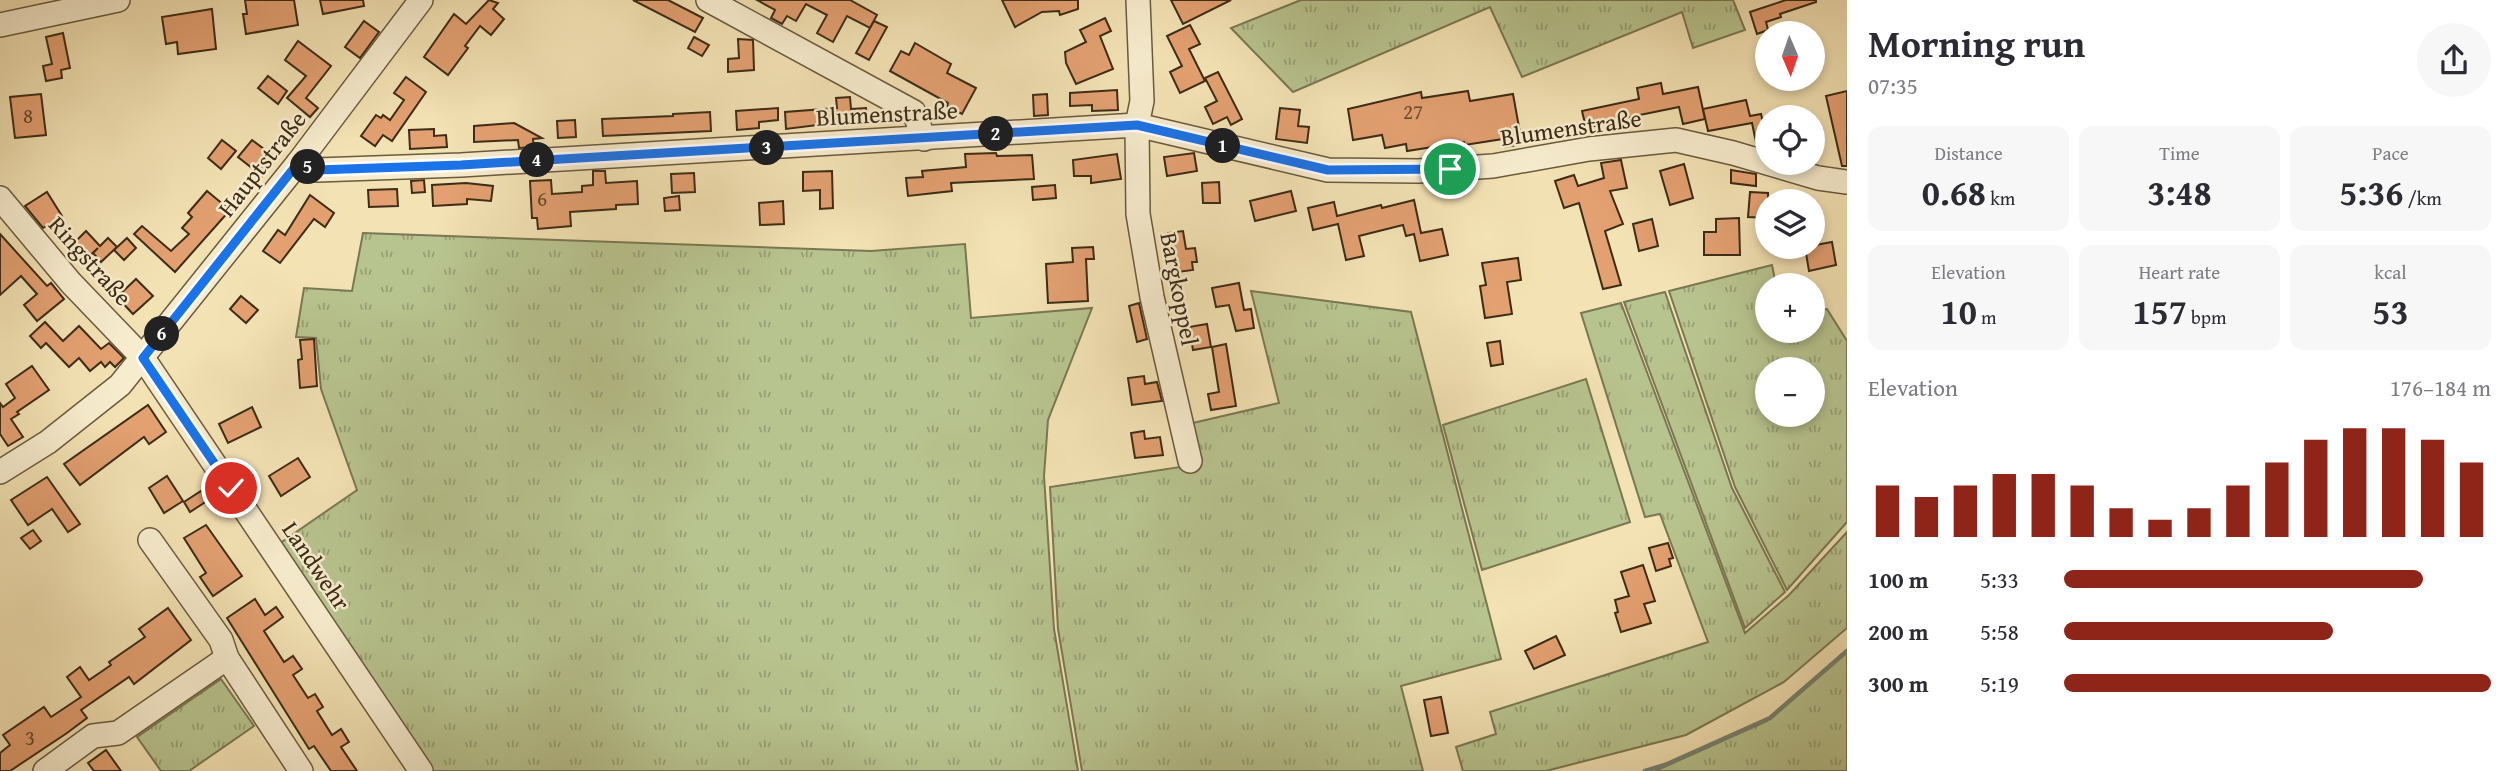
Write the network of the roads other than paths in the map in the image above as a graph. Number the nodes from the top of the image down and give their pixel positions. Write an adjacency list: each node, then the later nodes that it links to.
1 (118, 0): 5 (street)
2 (421, 0): 8 (street, Hauptstraße)
3 (708, 0): 7 (street)
4 (1138, 0): 6 (street, Bargkoppel)
5 (0, 25)
6 (1137, 125): 7 (street, Blumenstraße); 9 (street, Blumenstraße); 12 (street, Bargkoppel)
7 (924, 139): 8 (street, Blumenstraße)
8 (298, 163): 11 (street, Hauptstraße)
9 (1847, 182)
10 (0, 198): 11 (street, Ringstraße)
11 (143, 358): 13 (street, Hauptstraße); 18 (street, Landwehr)
12 (1190, 461)
13 (0, 472)
14 (149, 540): 15 (street)
15 (227, 658): 16 (street); 17 (street)
16 (45, 771)
17 (301, 771)
18 (421, 771)

